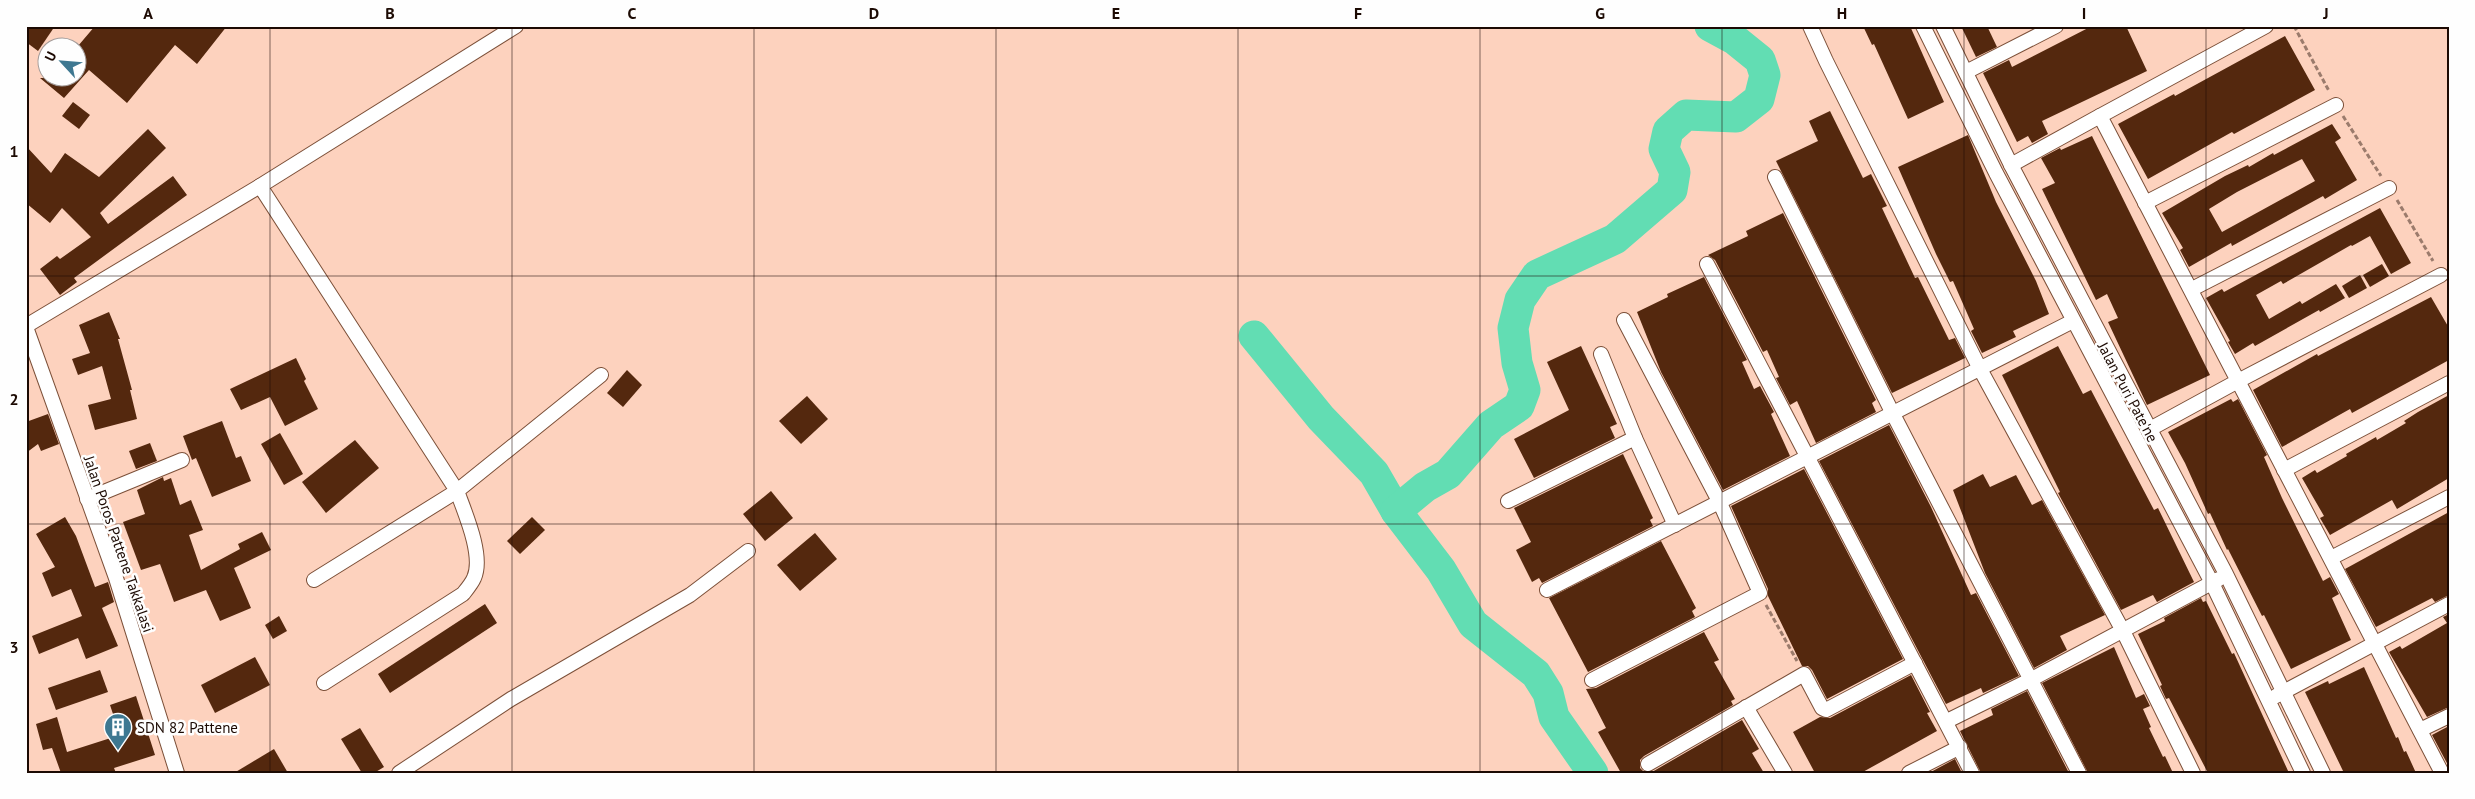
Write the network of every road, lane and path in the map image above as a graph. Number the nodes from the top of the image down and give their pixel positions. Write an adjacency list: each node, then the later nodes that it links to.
1 (516, 26): 15 (street)
2 (1810, 26): 26 (street)
3 (1923, 26): 12 (street, Jalan Puri Pate'ne)
4 (1943, 26): 8 (street, Jalan Puri Pate'ne)
5 (2056, 26): 8 (street)
6 (2266, 26): 10 (street)
7 (2294, 26): 9 (path)
8 (1966, 72): 11 (street, Jalan Puri Pate'ne)
9 (2336, 105): 16 (path); 17 (street)
10 (2100, 116): 13 (street); 17 (street)
11 (1990, 122): 12 (street); 13 (street, Jalan Puri Pate'ne)
12 (1974, 130): 22 (street, Jalan Puri Pate'ne)
13 (2011, 165): 25 (street, Jalan Puri Pate'ne)
14 (1775, 177): 31 (street)
15 (260, 186): 23 (street); 37 (street)
16 (2389, 188): 19 (path); 20 (street)
17 (2145, 203): 20 (street)
18 (1707, 264): 34 (street)
19 (2440, 275): 29 (street)
20 (2192, 289): 29 (street)
21 (1624, 320): 41 (street)
22 (2072, 321): 26 (street); 27 (street, Jalan Puri Pate'ne)
23 (26, 327): 39 (street, Jalan Poros Pattene Takkalasi)
24 (1601, 354): 33 (street)
25 (2116, 365): 27 (street); 32 (street, Jalan Puri Pate'ne)
26 (1980, 369): 31 (street); 51 (street)
27 (2100, 373): 47 (street, Jalan Puri Pate'ne)
28 (601, 375): 37 (street)
29 (2238, 381): 32 (street); 36 (street)
30 (2449, 383): 36 (street)
31 (1893, 414): 34 (street); 56 (street)
32 (2150, 429): 45 (street, Jalan Puri Pate'ne)
33 (1635, 438): 40 (street); 42 (street)
34 (1808, 455): 41 (street); 53 (street)
35 (182, 460): 39 (street)
36 (2284, 470): 44 (street)
37 (457, 491): 46 (street); 57 (street)
38 (2449, 497): 44 (street)
39 (87, 499): 66 (street, Jalan Poros Pattene Takkalasi)
40 (1508, 501)
41 (1720, 503): 42 (street); 49 (street)
42 (1675, 525): 48 (street)
43 (748, 550): 67 (street)
44 (2331, 558): 52 (street)
45 (2226, 574): 47 (street); 58 (street, Jalan Puri Pate'ne)
46 (314, 580)
47 (2212, 583): 51 (street); 59 (street, Jalan Puri Pate'ne)
48 (1547, 590)
49 (1760, 593): 54 (path); 55 (street)
50 (2449, 604): 52 (street)
51 (2123, 631): 56 (street); 72 (street)
52 (2375, 644): 58 (street); 63 (street)
53 (1915, 663): 54 (street); 62 (street)
54 (1804, 674): 60 (street)
55 (1592, 680)
56 (2030, 680): 62 (street); 71 (street)
57 (324, 683)
58 (2284, 691): 59 (street); 74 (street, Jalan Puri Pate'ne)
59 (2269, 700): 73 (street, Jalan Puri Pate'ne)
60 (1746, 708): 65 (street); 68 (street)
61 (2449, 716): 63 (street)
62 (1947, 721): 64 (street)
63 (2420, 730): 75 (street)
64 (1960, 747): 69 (street); 70 (street)
65 (1648, 764)
66 (177, 773)
67 (399, 773)
68 (1785, 773)
69 (1909, 773)
70 (1972, 773)
71 (2079, 773)
72 (2193, 773)
73 (2303, 773)
74 (2323, 773)
75 (2442, 773)

